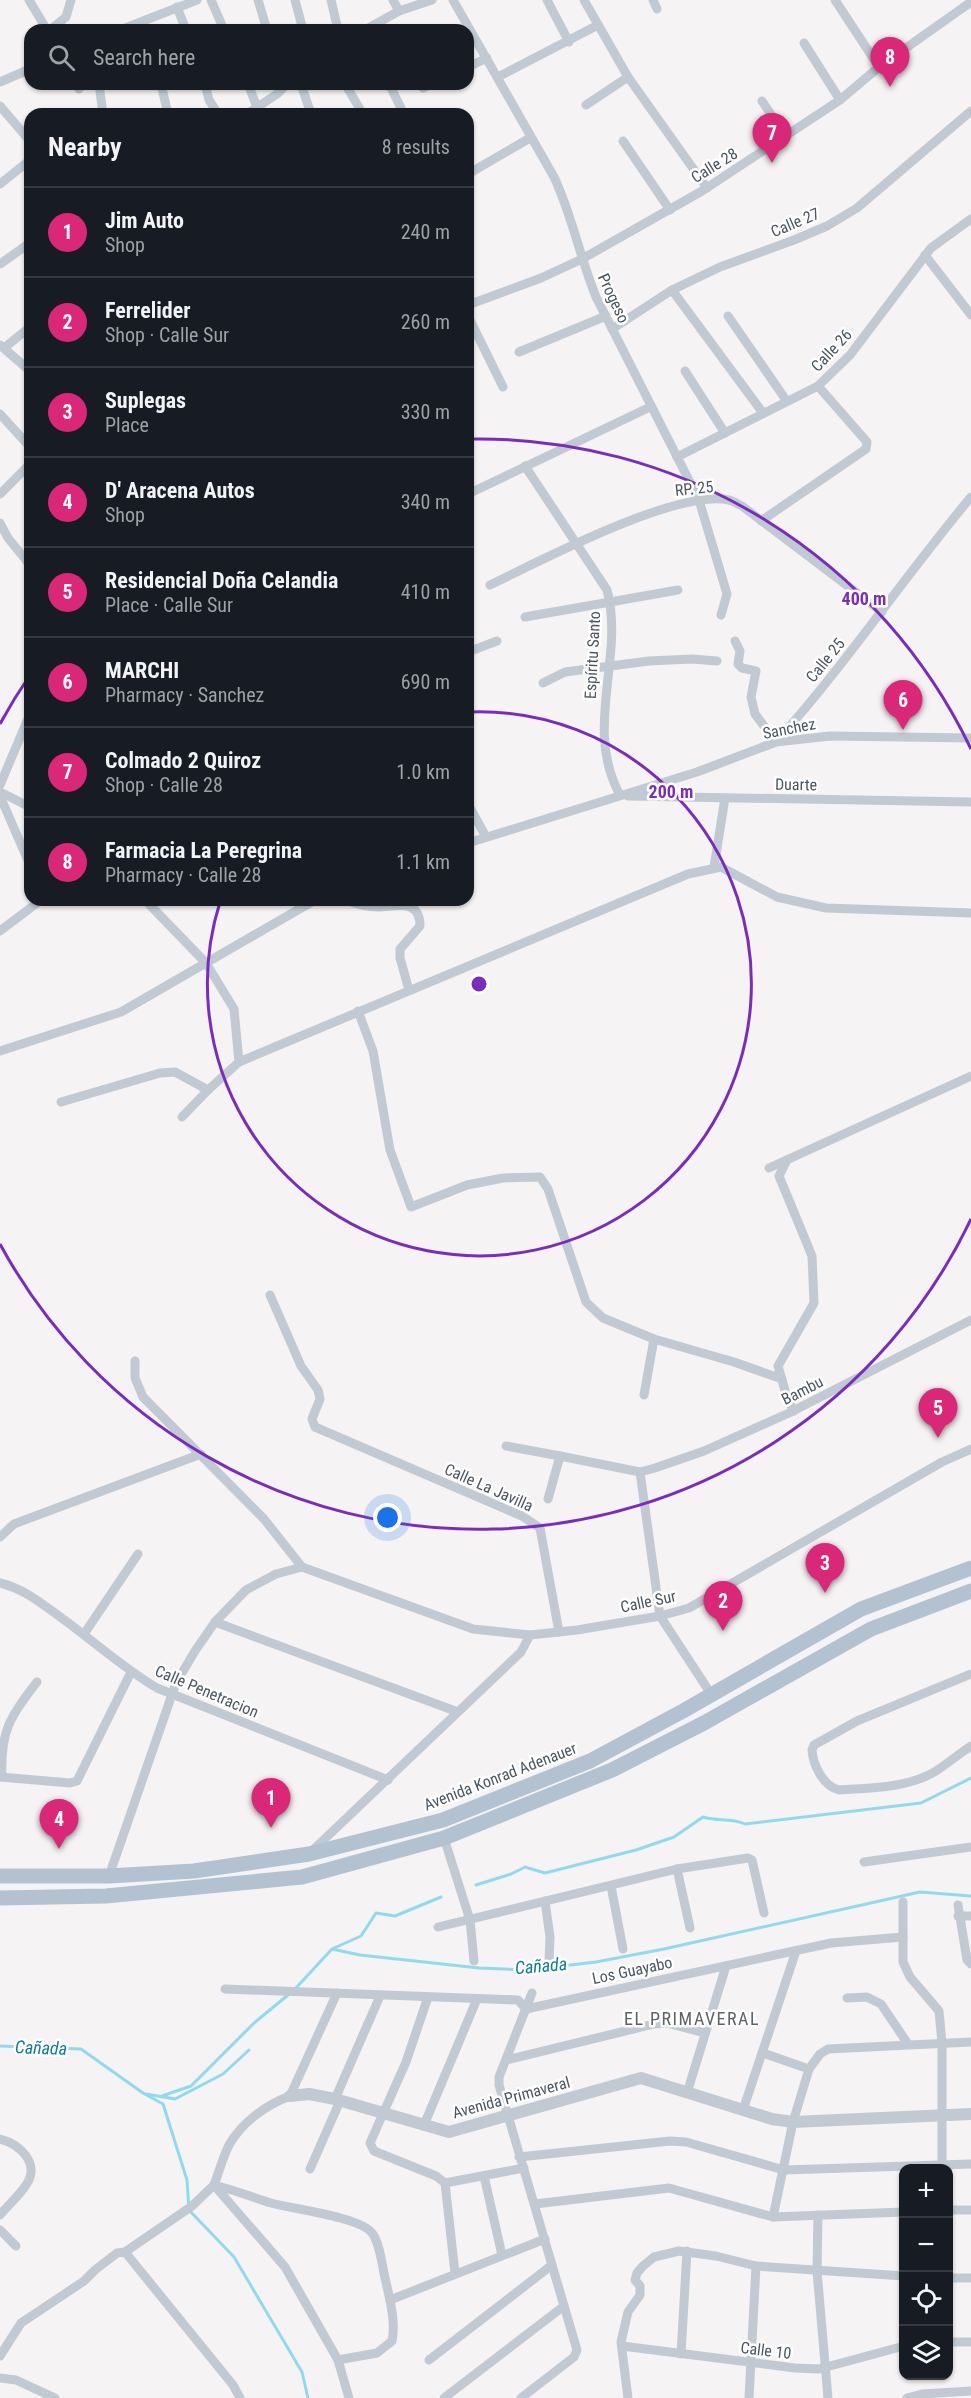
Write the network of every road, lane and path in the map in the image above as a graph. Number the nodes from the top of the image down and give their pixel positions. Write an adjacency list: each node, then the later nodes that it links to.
1 (29, 0): 17 (street)
2 (71, 0): 18 (street)
3 (197, 0): 15 (street)
4 (211, 0): 21 (street)
5 (258, 0): 22 (street)
6 (295, 0): 23 (street)
7 (331, 0): 24 (street)
8 (393, 0): 16 (street)
9 (432, 0): 16 (street)
10 (453, 0): 26 (street, Progeso)
11 (546, 0): 29 (street)
12 (584, 0): 27 (street)
13 (835, 0): 33 (street)
14 (971, 2): 33 (street, Calle 28)
15 (177, 8): 19 (street); 20 (street)
16 (399, 11): 25 (street)
17 (45, 24)
18 (57, 24)
19 (141, 24)
20 (184, 24)
21 (221, 24)
22 (265, 24)
23 (301, 24)
24 (337, 24)
25 (376, 24)
26 (467, 24)
27 (598, 25): 29 (street); 36 (street)
28 (474, 36): 31 (street, Progeso)
29 (569, 42): 35 (street)
30 (804, 43): 46 (street)
31 (487, 58): 32 (street); 35 (street, Progeso)
32 (474, 64)
33 (879, 67): 46 (street, Calle 28)
34 (24, 72): 37 (street)
35 (498, 77): 61 (street, Progeso)
36 (628, 77): 48 (street); 66 (street)
37 (0, 82)
38 (100, 90): 51 (street)
39 (162, 90): 52 (street)
40 (206, 90): 53 (street)
41 (250, 90): 50 (street)
42 (282, 90): 50 (street)
43 (303, 90): 55 (street)
44 (349, 90): 56 (street)
45 (392, 90): 57 (street)
46 (840, 100): 60 (street, Calle 28)
47 (762, 102): 60 (street)
48 (586, 105)
49 (0, 106): 59 (street)
50 (257, 106): 54 (street)
51 (102, 108)
52 (167, 108)
53 (214, 108)
54 (254, 108)
55 (309, 108)
56 (359, 108)
57 (401, 108)
58 (971, 111): 73 (street, Calle 27)
59 (24, 134)
60 (786, 137): 66 (street, Calle 28)
61 (530, 138): 64 (street); 71 (street, Progeso)
62 (623, 141): 67 (street)
63 (24, 165): 65 (street)
64 (474, 171)
65 (0, 184)
66 (707, 188): 67 (street, Calle 28)
67 (670, 210): 71 (street, Calle 28)
68 (971, 219): 70 (street, Calle 26)
69 (24, 247): 72 (street)
70 (925, 255): 75 (street); 85 (street, Calle 26)
71 (582, 259): 74 (street, Calle 28); 76 (street, Progeso)
72 (0, 264)
73 (672, 290): 79 (street, Calle 27); 89 (street)
74 (474, 304)
75 (971, 315)
76 (606, 316): 79 (street, Progeso); 82 (street)
77 (729, 316): 87 (street)
78 (474, 328): 86 (street)
79 (612, 329): 88 (street, Progeso)
80 (24, 331): 81 (street)
81 (2, 347): 83 (street)
82 (519, 352)
83 (24, 366)
84 (685, 370): 91 (street)
85 (818, 386): 87 (street, Calle 26); 100 (street)
86 (503, 387)
87 (786, 400): 89 (street, Calle 26)
88 (650, 407): 93 (street, Progeso); 94 (street)
89 (763, 413): 91 (street, Calle 26)
90 (0, 414): 92 (street)
91 (725, 433): 93 (street, Calle 26)
92 (24, 440)
93 (677, 457): 99 (street, Progeso)
94 (525, 466): 96 (street); 102 (street, Espíritu Santo)
95 (24, 470): 97 (street)
96 (474, 491)
97 (0, 494)
98 (971, 497): 107 (street, Calle 25)
99 (699, 500): 100 (street, RP. 25); 102 (street, RP. 25); 108 (street, Progeso)
100 (761, 521): 107 (street, RP. 25)
101 (0, 523): 103 (street)
102 (576, 544): 104 (street, RP. 25); 106 (street, Espíritu Santo)
103 (24, 558)
104 (490, 585)
105 (678, 590): 106 (street)
106 (610, 601): 109 (street); 114 (street, Espíritu Santo)
107 (882, 612): 118 (street, Calle 25)
108 (722, 615)
109 (525, 617)
110 (497, 641): 112 (street)
111 (735, 641): 118 (street)
112 (474, 650)
113 (717, 661): 114 (street)
114 (608, 666): 115 (street); 121 (street, Espíritu Santo)
115 (543, 683)
116 (24, 728): 119 (street)
117 (971, 738): 118 (street, Sanchez)
118 (776, 742): 121 (street, Sanchez)
119 (0, 785)
120 (0, 794): 124 (street); 128 (street)
121 (620, 795): 122 (street, Duarte); 126 (street, Sanchez)
122 (725, 798): 123 (street, Duarte); 129 (street)
123 (971, 802)
124 (24, 804)
125 (474, 815): 126 (street)
126 (486, 837): 127 (street, Sanchez)
127 (474, 841)
128 (24, 851)
129 (714, 867): 136 (street); 139 (street)
130 (33, 906): 137 (street)
131 (151, 906): 138 (street)
132 (305, 906): 138 (street)
133 (368, 906): 134 (street)
134 (406, 906)
135 (406, 906): 139 (street)
136 (971, 913)
137 (0, 931)
138 (206, 963): 141 (street); 142 (street)
139 (409, 990): 140 (street)
140 (358, 1011): 142 (street); 151 (street)
141 (0, 1051)
142 (239, 1062): 144 (street)
143 (971, 1076): 147 (street)
144 (208, 1090): 145 (street); 146 (street)
145 (61, 1102)
146 (182, 1117)
147 (787, 1160): 148 (street); 153 (street)
148 (769, 1168)
149 (270, 1295): 172 (street, Calle La Javilla)
150 (971, 1320): 155 (street, Bambu)
151 (654, 1338): 153 (street); 154 (street)
152 (135, 1361): 158 (street)
153 (782, 1379): 155 (street)
154 (644, 1395)
155 (794, 1411): 160 (street, Bambu)
156 (506, 1446): 159 (street)
157 (971, 1449): 169 (street, Calle Sur)
158 (201, 1454): 162 (street); 164 (street)
159 (560, 1456): 160 (street); 161 (street)
160 (640, 1472): 169 (street)
161 (548, 1499)
162 (0, 1537)
163 (138, 1554): 173 (street)
164 (302, 1567): 170 (street); 174 (street, Calle Sur)
165 (971, 1568): 168 (main road, Avenida Konrad Adenauer)
166 (0, 1583): 173 (street, Calle Penetracion)
167 (971, 1591): 171 (main road)
168 (861, 1609): 171 (main road); 178 (main road, Avenida Konrad Adenauer)
169 (660, 1616): 172 (street, Calle Sur); 178 (street)
170 (214, 1622): 179 (street); 180 (street)
171 (872, 1629): 184 (main road)
172 (559, 1632): 174 (street, Calle Sur)
173 (84, 1634): 175 (street, Calle Penetracion)
174 (530, 1635): 180 (street)
175 (131, 1672): 179 (street, Calle Penetracion); 182 (street)
176 (971, 1674): 181 (street)
177 (37, 1682): 182 (street)
178 (711, 1694): 186 (main road, Avenida Konrad Adenauer)
179 (172, 1696): 183 (street, Calle Penetracion); 190 (street)
180 (458, 1712): 183 (street)
181 (971, 1746)
182 (1, 1777)
183 (387, 1780): 186 (street)
184 (444, 1838): 192 (main road); 199 (street)
185 (971, 1847): 187 (street)
186 (309, 1854): 190 (main road, Avenida Konrad Adenauer)
187 (864, 1862)
188 (677, 1869): 191 (street); 196 (street); 201 (street)
189 (0, 1876): 190 (main road, Avenida Konrad Adenauer)
190 (109, 1876)
191 (611, 1886): 193 (street); 203 (street)
192 (0, 1898)
193 (545, 1901): 199 (street); 206 (street)
194 (903, 1902): 202 (street)
195 (958, 1905): 197 (street)
196 (764, 1913)
197 (958, 1916): 198 (street); 207 (street)
198 (971, 1916)
199 (470, 1920): 200 (street); 205 (street)
200 (438, 1927)
201 (690, 1928)
202 (903, 1937): 204 (street, Los Guayabo); 219 (street)
203 (623, 1949)
204 (796, 1951): 208 (street, Los Guayabo); 221 (street)
205 (474, 1961)
206 (549, 1962)
207 (971, 1964)
208 (726, 1966): 216 (street, Los Guayabo); 217 (street)
209 (225, 1989): 210 (street)
210 (337, 1993): 212 (street); 225 (street)
211 (532, 1993): 216 (street)
212 (380, 1996): 213 (street); 226 (street)
213 (428, 1997): 215 (street); 228 (street)
214 (847, 1998): 220 (street)
215 (477, 1999): 216 (street); 233 (street)
216 (526, 2009): 222 (street)
217 (705, 2033): 222 (street); 224 (street)
218 (971, 2042): 219 (street)
219 (942, 2043): 220 (street); 230 (street)
220 (908, 2044): 223 (street)
221 (763, 2053): 223 (street); 227 (street)
222 (506, 2060): 231 (street)
223 (809, 2069): 232 (street)
224 (687, 2093): 227 (street, Avenida Primaveral); 231 (street, Avenida Primaveral)
225 (290, 2096): 226 (street, Avenida Primaveral); 245 (street, Avenida Primaveral)
226 (338, 2100): 228 (street, Avenida Primaveral); 241 (street)
227 (743, 2110): 232 (street, Avenida Primaveral)
228 (384, 2113): 233 (street, Avenida Primaveral); 244 (street)
229 (971, 2114): 230 (street, Avenida Primaveral)
230 (940, 2115): 232 (street, Avenida Primaveral); 236 (street)
231 (507, 2116): 233 (street, Avenida Primaveral); 235 (street)
232 (793, 2122): 242 (street)
233 (424, 2125)
234 (0, 2139): 250 (street)
235 (519, 2157): 239 (street); 242 (street)
236 (942, 2164)
237 (971, 2164): 238 (street)
238 (953, 2166)
239 (524, 2168): 243 (street); 246 (street)
240 (899, 2168): 242 (street)
241 (310, 2169)
242 (784, 2170): 252 (street)
243 (484, 2176): 244 (street); 258 (street)
244 (445, 2184): 262 (street)
245 (214, 2185): 257 (street); 266 (street); 274 (street)
246 (535, 2204): 252 (street); 254 (street)
247 (953, 2210): 248 (street)
248 (971, 2210)
249 (899, 2212): 251 (street)
250 (0, 2215)
251 (818, 2215): 252 (street); 261 (street)
252 (773, 2217)
253 (0, 2230): 255 (street)
254 (545, 2239): 258 (street); 259 (street)
255 (16, 2246)
256 (687, 2251): 260 (street); 270 (street); 272 (street)
257 (125, 2252): 273 (street); 282 (street)
258 (502, 2255): 262 (street)
259 (552, 2265): 267 (street); 275 (street)
260 (756, 2266): 261 (street); 276 (street)
261 (817, 2271): 263 (street); 277 (street)
262 (455, 2273): 266 (street)
263 (899, 2276)
264 (953, 2278): 265 (street)
265 (971, 2278)
266 (390, 2300): 274 (street)
267 (564, 2306): 280 (street); 284 (street)
268 (953, 2342): 269 (street)
269 (971, 2342)
270 (622, 2346): 272 (street, Calle 10); 286 (street)
271 (899, 2347): 277 (street, Calle 10)
272 (681, 2354): 276 (street, Calle 10)
273 (0, 2356)
274 (338, 2360): 283 (street)
275 (429, 2360)
276 (750, 2363): 277 (street, Calle 10); 287 (street)
277 (826, 2367): 288 (street)
278 (0, 2378): 281 (street)
279 (971, 2391): 289 (street)
280 (532, 2395): 285 (street)
281 (55, 2398)
282 (240, 2398)
283 (349, 2398)
284 (444, 2398)
285 (521, 2398)
286 (628, 2398)
287 (750, 2398)
288 (828, 2398)
289 (907, 2398)

